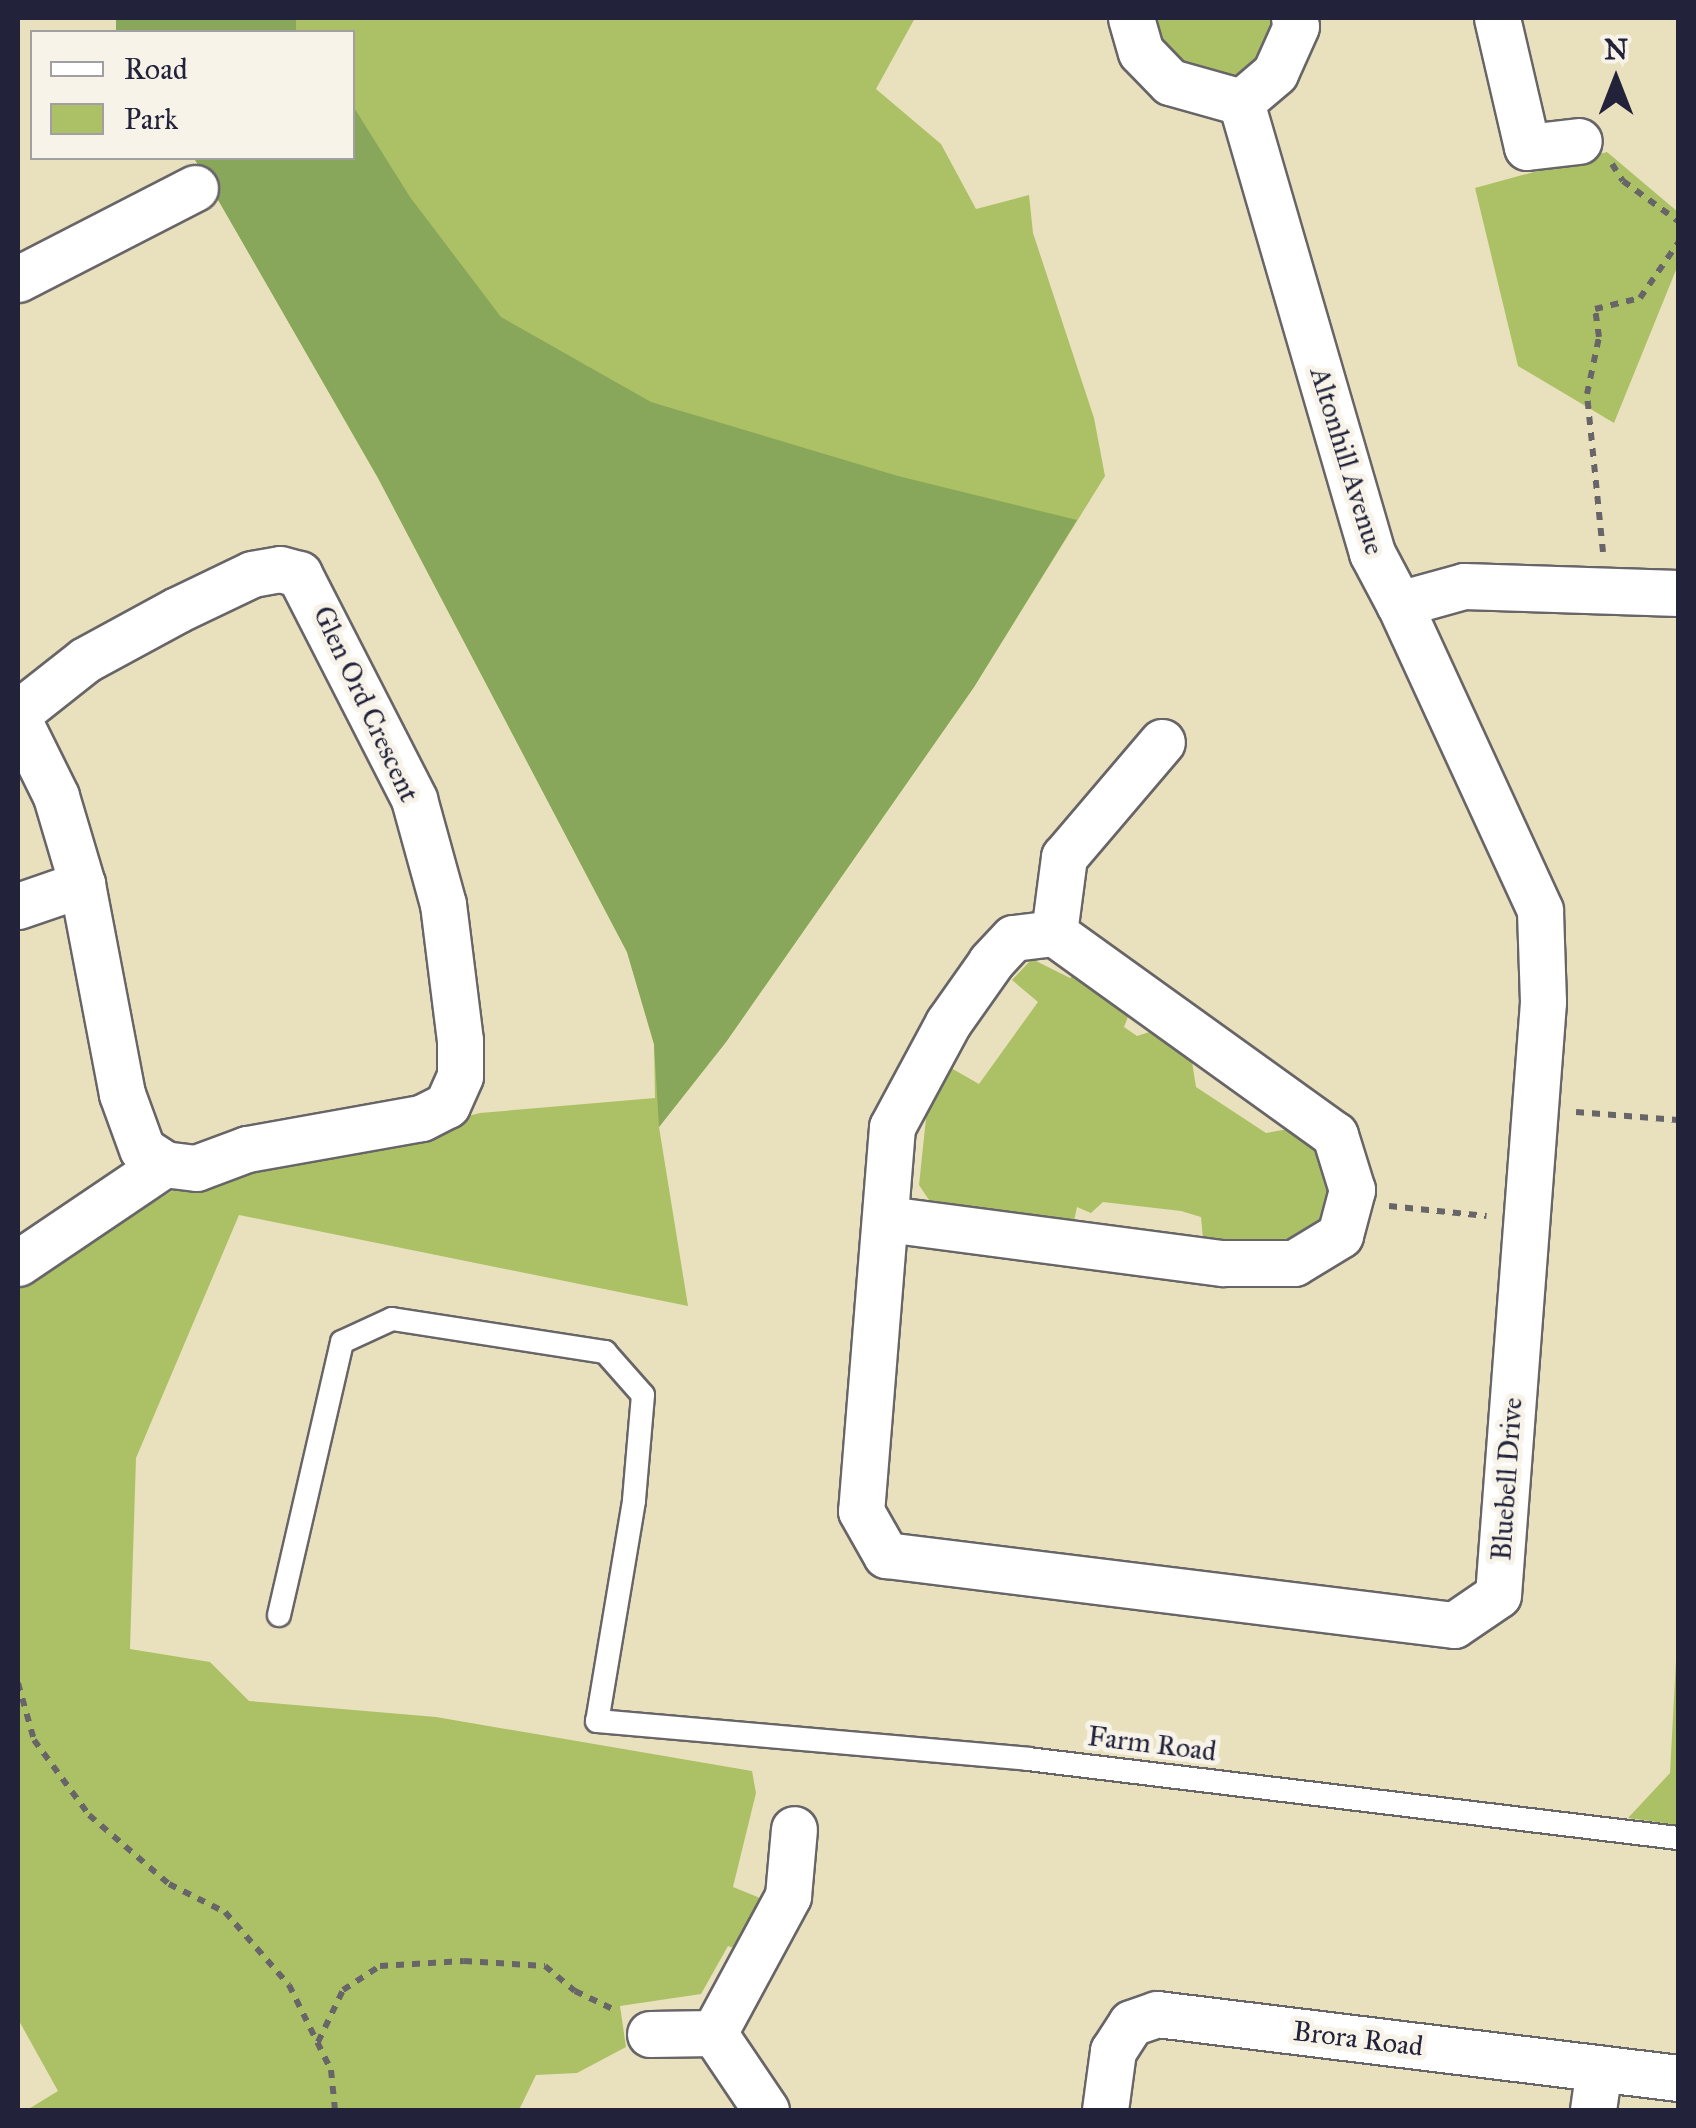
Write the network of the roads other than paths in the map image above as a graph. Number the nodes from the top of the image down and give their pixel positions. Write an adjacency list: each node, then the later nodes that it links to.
1 (1131, 18): 4 (street)
2 (1294, 18): 4 (street)
3 (1497, 18): 5 (street)
4 (1241, 102): 9 (street, Altonhill Avenue)
5 (1579, 141)
6 (195, 188): 7 (street)
7 (18, 279)
8 (1678, 593): 9 (street)
9 (1400, 604): 16 (street, Bluebell Drive)
10 (18, 716): 12 (street, Glen Ord Crescent); 15 (street, Glen Ord Crescent)
11 (1162, 742): 14 (street)
12 (82, 884): 13 (street); 15 (street, Glen Ord Crescent)
13 (18, 906)
14 (1054, 933): 16 (street, Bluebell Drive); 16 (street)
15 (165, 1164): 17 (street)
16 (887, 1218)
17 (18, 1264)
18 (279, 1615): 20 (lane, Farm Road)
19 (794, 1829): 21 (street)
20 (1678, 1838)
21 (714, 2033): 22 (street); 25 (street)
22 (650, 2034)
23 (1678, 2078): 24 (street, Brora Road)
24 (1596, 2089): 26 (street, Brora Road)
25 (766, 2110)
26 (1105, 2110)

